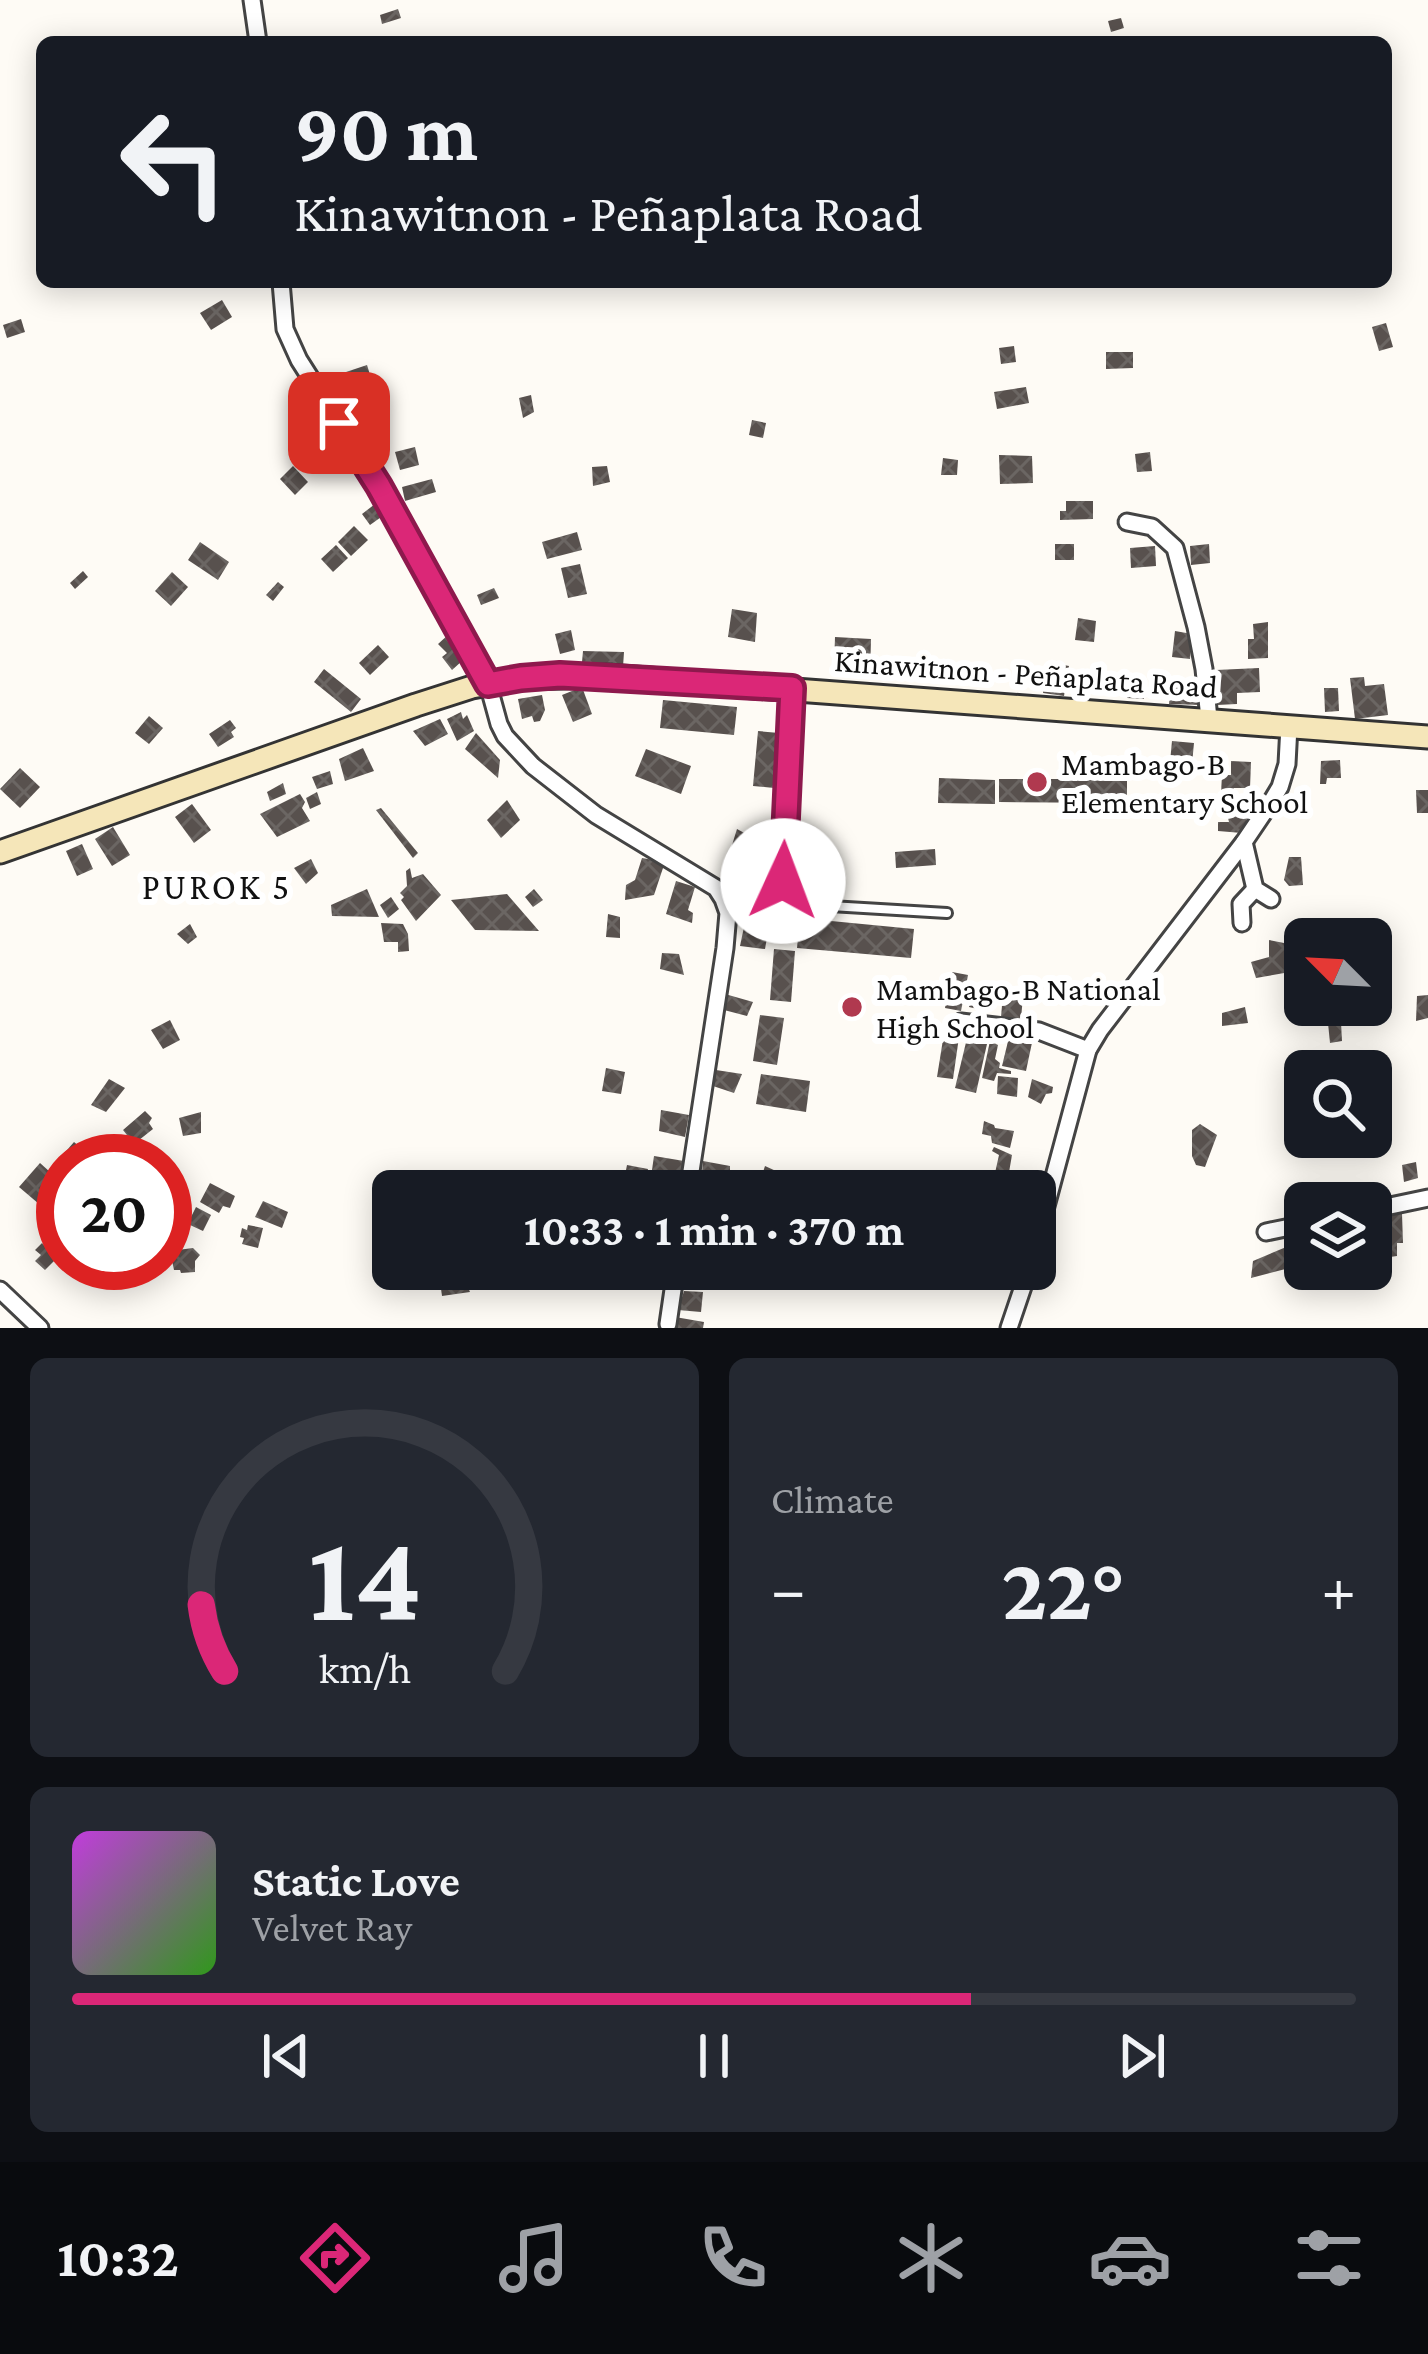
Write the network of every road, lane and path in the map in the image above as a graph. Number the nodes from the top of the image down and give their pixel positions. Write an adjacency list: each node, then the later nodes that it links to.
1 (252, 0): 2 (street)
2 (257, 36)
3 (282, 288): 5 (street)
4 (1127, 522): 7 (street)
5 (488, 684): 6 (street, Kinawitnon - Peñaplata Road); 11 (street, Kinawitnon - Peñaplata Road); 18 (street)
6 (792, 688): 7 (street, Kinawitnon - Peñaplata Road); 14 (lane)
7 (1209, 719): 8 (street, Kinawitnon - Peñaplata Road)
8 (1289, 726): 9 (street, Kinawitnon - Peñaplata Road); 10 (street)
9 (1428, 737)
10 (1244, 842): 12 (street); 17 (street)
11 (0, 852)
12 (1255, 889): 13 (street); 15 (street)
13 (1271, 899)
14 (947, 913)
15 (1242, 923)
16 (962, 1022): 17 (street)
17 (1088, 1050): 19 (street)
18 (691, 1170)
19 (1056, 1170)
20 (1428, 1198): 21 (street)
21 (1392, 1206)
22 (1284, 1229): 23 (street)
23 (1283, 1248)
24 (673, 1290): 27 (street)
25 (1022, 1290): 29 (street)
26 (2, 1294): 28 (street)
27 (668, 1324)
28 (40, 1328)
29 (1009, 1328)

